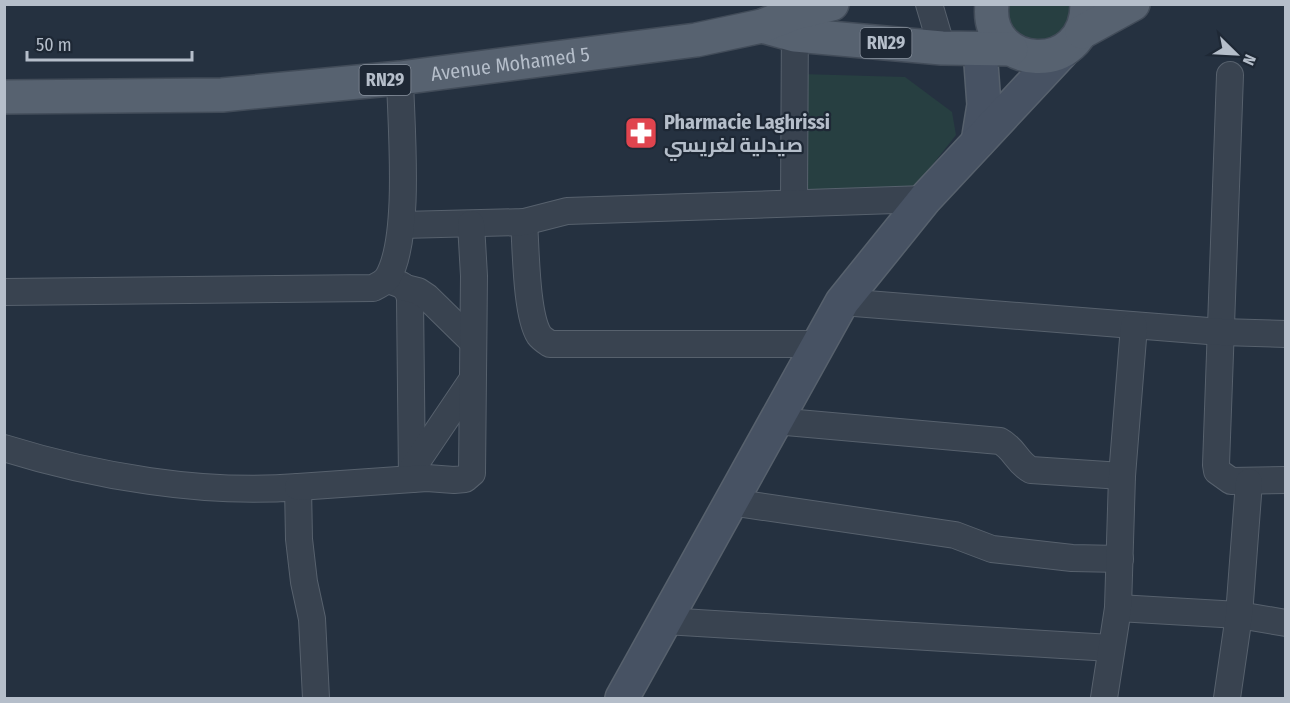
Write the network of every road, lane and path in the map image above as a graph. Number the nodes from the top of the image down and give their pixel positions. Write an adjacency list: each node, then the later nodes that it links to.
1 (832, 4): 5 (main road, RN29)
2 (929, 4): 7 (street)
3 (992, 4): 8 (main road)
4 (1133, 4): 6 (main road, RN29)
5 (795, 24): 7 (main road, RN29); 10 (main road, Avenue Mohamed 5 / RN29); 14 (street)
6 (1077, 29): 8 (main road, RN29); 12 (street)
7 (942, 48): 8 (main road, RN29)
8 (995, 50): 12 (street)
9 (1230, 75): 22 (street)
10 (400, 78): 11 (main road, Avenue Mohamed 5 / RN29); 17 (street)
11 (4, 97)
12 (978, 142): 13 (street)
13 (925, 199): 14 (street); 20 (street)
14 (794, 202): 15 (street)
15 (524, 222): 16 (street); 25 (street)
16 (471, 224): 17 (street); 24 (street)
17 (402, 225): 18 (street)
18 (396, 284): 19 (street); 24 (street); 29 (street)
19 (4, 292)
20 (842, 302): 21 (street); 25 (street)
21 (1134, 326): 22 (street); 30 (street)
22 (1221, 332): 23 (street); 32 (street)
23 (1286, 334)
24 (473, 342): 26 (street)
25 (817, 344): 27 (street)
26 (472, 380): 29 (street); 29 (street)
27 (776, 421): 30 (street); 34 (street)
28 (4, 448): 33 (street)
29 (412, 474): 33 (street)
30 (1122, 476): 35 (street)
31 (1286, 480): 32 (street)
32 (1250, 482): 37 (street)
33 (298, 487): 41 (street)
34 (730, 502): 35 (street); 38 (street)
35 (1120, 559): 36 (street)
36 (1118, 608): 37 (street); 40 (street)
37 (1239, 615): 39 (street); 44 (street)
38 (665, 621): 40 (street); 42 (street)
39 (1286, 623)
40 (1111, 648): 43 (street)
41 (316, 699)
42 (622, 699)
43 (1104, 699)
44 (1227, 699)

